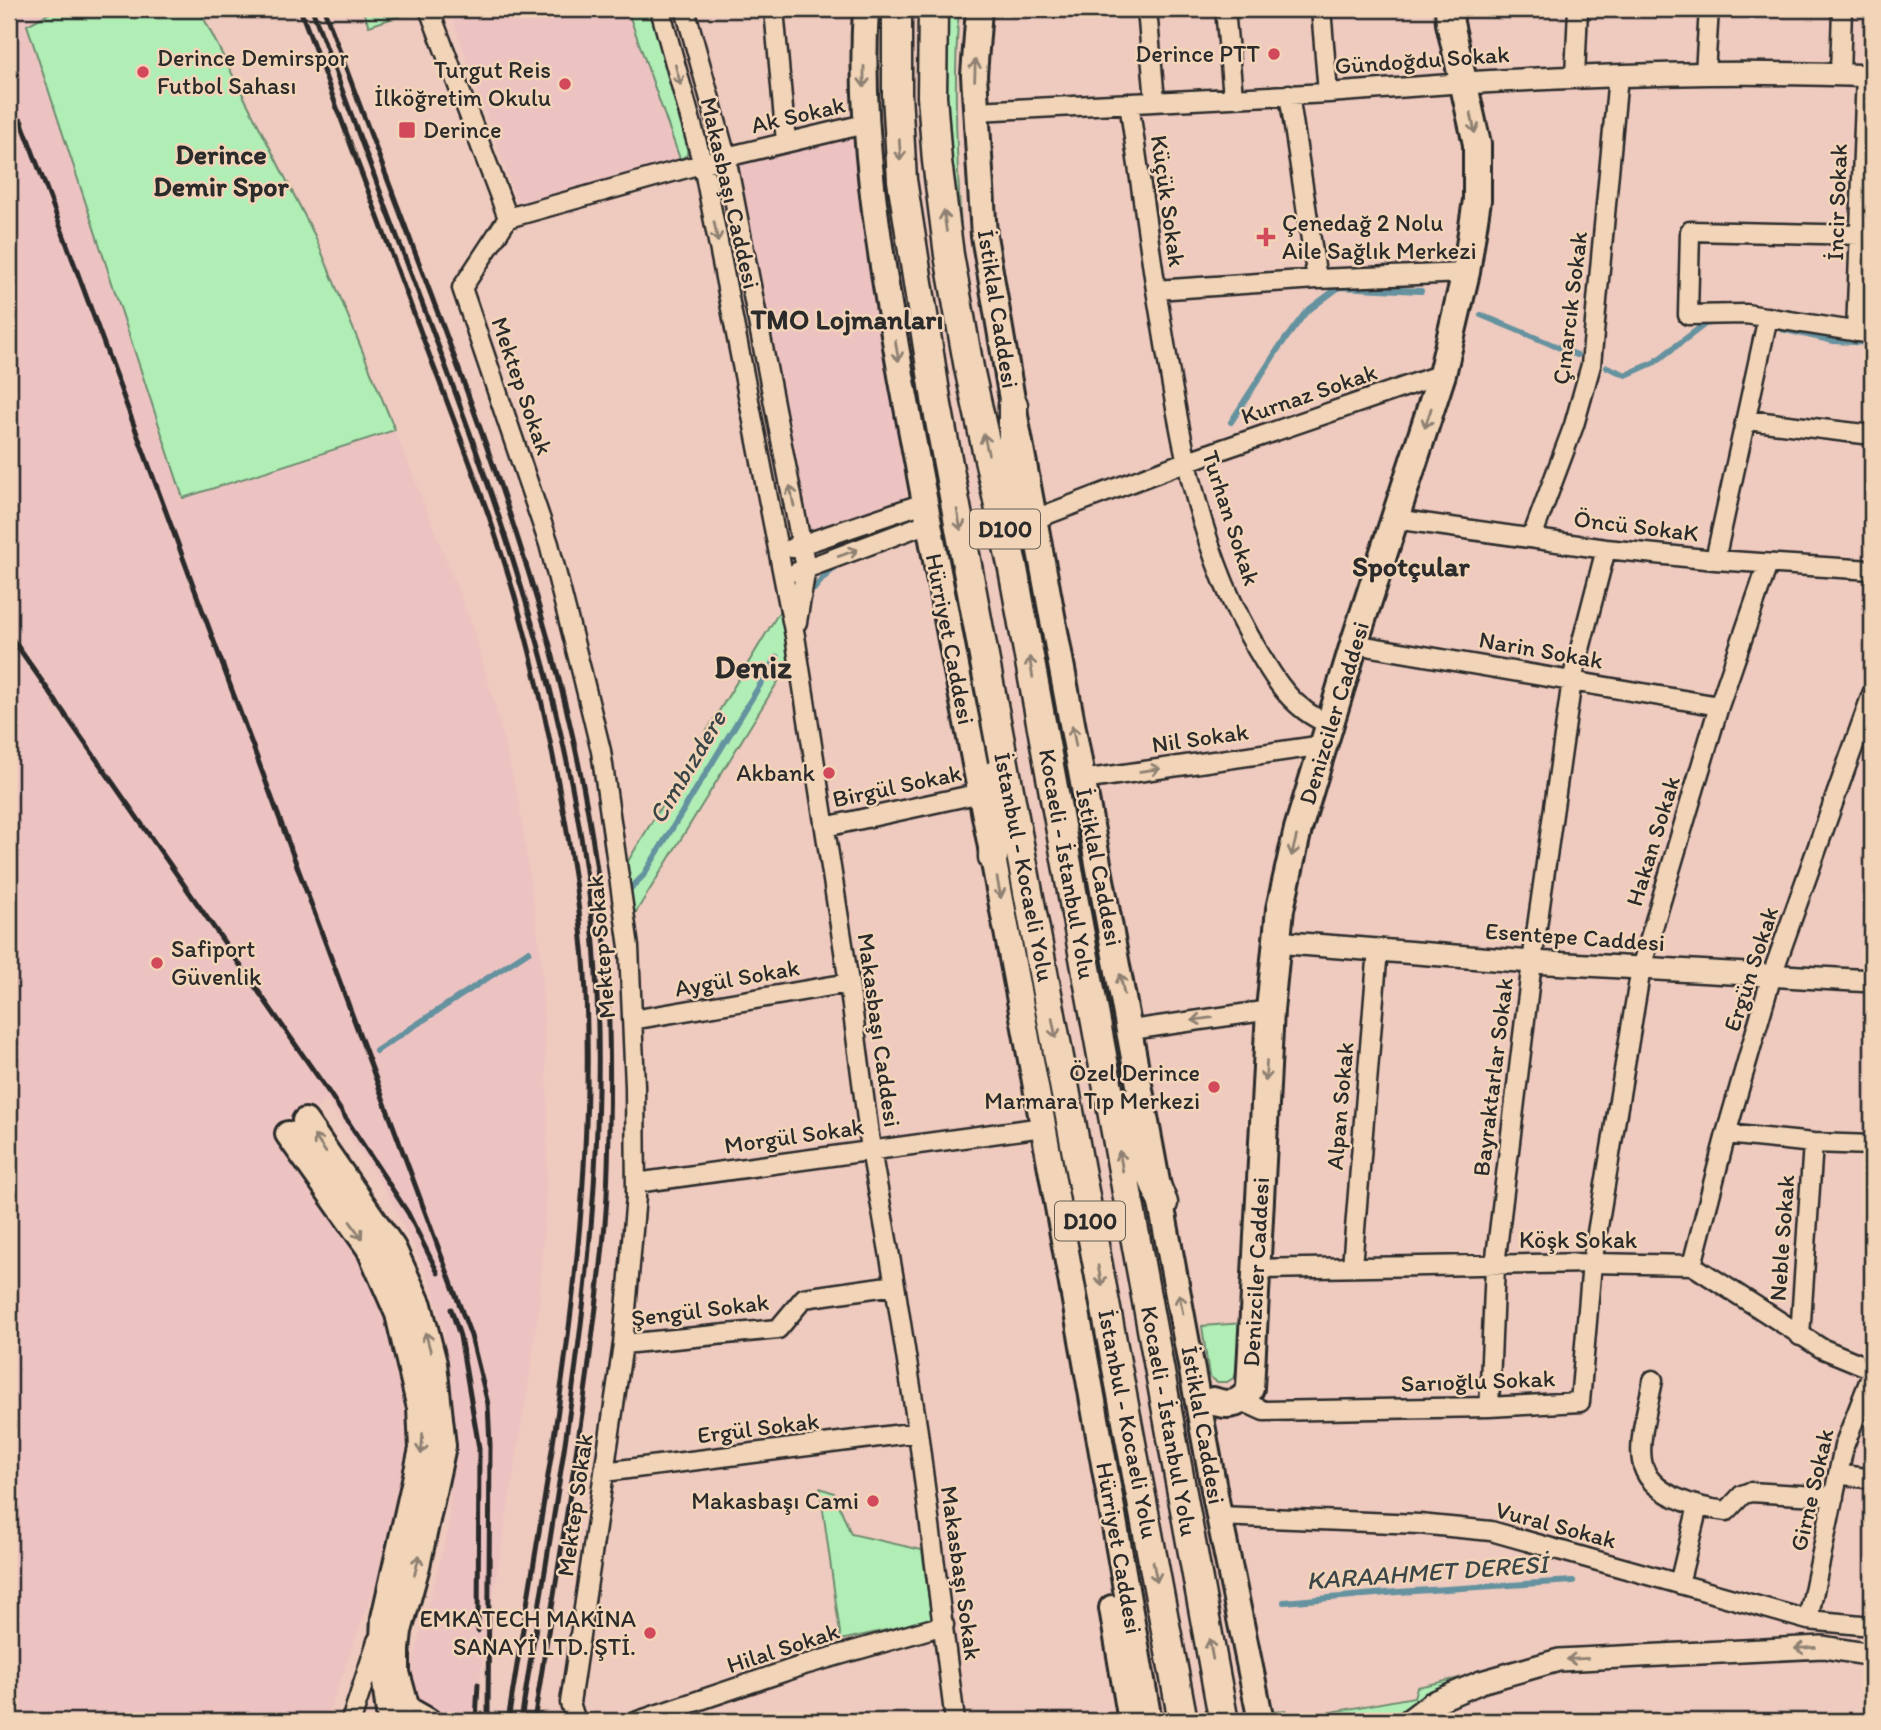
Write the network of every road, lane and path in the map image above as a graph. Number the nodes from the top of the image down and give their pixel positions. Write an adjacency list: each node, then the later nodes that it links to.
1 (429, 9): 32 (street)
2 (660, 9): 31 (street, Makasbaşı Caddesi, one-way to 31)
3 (685, 9): 30 (street, Makasbaşı Caddesi)
4 (774, 9): 29 (street)
5 (866, 9): 28 (main road, Hürriyet Caddesi, one-way to 28)
6 (897, 9): 62 (highway, İstanbul - Kocaeli Yolu / D100, one-way to 62)
7 (933, 9): 54 (highway, Kocaeli - İstanbul Yolu / D100, one-way to 7)
8 (979, 9): 27 (main road, İstiklal Caddesi, one-way to 8)
9 (1147, 9): 25 (street)
10 (1225, 9): 24 (street)
11 (1321, 9): 22 (street)
12 (1449, 9): 21 (main road, Denizciler Caddesi)
13 (1577, 9): 20 (street)
14 (1709, 9): 16 (street)
15 (1842, 9): 18 (street)
16 (1705, 74): 17 (street, Gündoğdu Sokak); 18 (street, Gündoğdu Sokak)
17 (1618, 75): 20 (street, Gündoğdu Sokak); 47 (street, Çınarcık Sokak)
18 (1840, 75): 19 (street, Gündoğdu Sokak)
19 (1869, 75): 33 (street, İncir Sokak)
20 (1575, 76): 21 (street, Gündoğdu Sokak)
21 (1464, 83): 22 (street, Gündoğdu Sokak); 34 (main road, Denizciler Caddesi, one-way to 34)
22 (1328, 93): 23 (street, Gündoğdu Sokak)
23 (1289, 94): 24 (street, Gündoğdu Sokak); 35 (street)
24 (1233, 96): 25 (street, Gündoğdu Sokak)
25 (1155, 101): 26 (street, Gündoğdu Sokak)
26 (1129, 103): 27 (street, Gündoğdu Sokak); 36 (street, Küçük Sokak)
27 (976, 111): 40 (main road, İstiklal Caddesi)
28 (865, 124): 29 (street, Ak Sokak); 44 (main road, Hürriyet Caddesi, one-way to 44)
29 (786, 142): 30 (street, Ak Sokak)
30 (726, 157): 31 (street, Ak Sokak); 48 (street, Makasbaşı Caddesi, one-way to 30)
31 (703, 165): 32 (street); 50 (street, Makasbaşı Caddesi, one-way to 50)
32 (508, 218): 76 (street, Mektep Sokak)
33 (1861, 235): 37 (street); 38 (street, İncir Sokak)
34 (1465, 273): 35 (street, Küçük Sokak); 39 (main road, Denizciler Caddesi)
35 (1317, 279): 36 (street, Küçük Sokak)
36 (1156, 290): 43 (street, Turhan Sokak)
37 (1768, 317): 38 (street); 41 (street)
38 (1864, 333)
39 (1442, 374): 43 (street, Kurnaz Sokak); 46 (main road, Denizciler Caddesi, one-way to 46)
40 (1013, 405): 45 (main road, İstiklal Caddesi); 54 (highway)
41 (1747, 420): 42 (street); 51 (street)
42 (1872, 435)
43 (1185, 462): 45 (street, Kurnaz Sokak); 63 (street, Turhan Sokak)
44 (926, 513): 48 (street); 53 (street, one-way to 44); 65 (main road, Hürriyet Caddesi)
45 (1035, 519): 64 (main road, İstiklal Caddesi, one-way to 45)
46 (1395, 519): 47 (street, Öncü SokaK); 58 (main road, Denizciler Caddesi)
47 (1532, 537): 49 (street, Öncü SokaK)
48 (802, 545): 50 (street); 53 (street, Makasbaşı Caddesi)
49 (1606, 549): 51 (street, Öncü SokaK); 59 (street, Bayraktarlar Sokak)
50 (779, 552): 56 (street, Makasbaşı Caddesi)
51 (1715, 560): 52 (street, Öncü SokaK)
52 (1768, 564): 55 (street, Öncü SokaK); 61 (street, Hakan Sokak)
53 (806, 568): 56 (street); 57 (street, Makasbaşı Caddesi)
54 (1013, 569): 78 (highway, Kocaeli - İstanbul Yolu / D100, one-way to 54)
55 (1872, 570)
56 (785, 577): 57 (street, Makasbaşı Caddesi)
57 (795, 636): 66 (street, Makasbaşı Caddesi)
58 (1354, 644): 59 (street, Narin Sokak); 63 (main road, Denizciler Caddesi)
59 (1573, 680): 61 (street, Narin Sokak); 70 (street, Bayraktarlar Sokak)
60 (1872, 694): 72 (street, Ergün Sokak)
61 (1719, 706): 71 (street, Hakan Sokak)
62 (997, 720): 67 (highway); 124 (highway, İstanbul - Kocaeli Yolu / D100, one-way to 124)
63 (1327, 735): 64 (street, Nil Sokak, one-way to 63); 68 (main road, Denizciler Caddesi, one-way to 68)
64 (1082, 780): 77 (main road, İstiklal Caddesi, one-way to 64)
65 (981, 793): 66 (street, Birgül Sokak); 67 (main road, Hürriyet Caddesi)
66 (825, 827): 74 (street, Makasbaşı Caddesi)
67 (993, 857): 79 (main road, Hürriyet Caddesi, one-way to 79)
68 (1275, 942): 69 (street, Esentepe Caddesi); 75 (main road, Denizciler Caddesi)
69 (1378, 950): 70 (street, Esentepe Caddesi); 91 (street, Alpan Sokak)
70 (1532, 962): 71 (street, Esentepe Caddesi); 89 (street, Bayraktarlar Sokak)
71 (1641, 968): 72 (street, Esentepe Caddesi); 88 (street, Hakan Sokak)
72 (1772, 975): 73 (street, Esentepe Caddesi); 81 (street, Ergün Sokak)
73 (1872, 981)
74 (849, 983): 76 (street, Aygül Sokak); 84 (street, Makasbaşı Caddesi)
75 (1270, 1010): 77 (street, one-way to 77); 92 (main road, Denizciler Caddesi, one-way to 92)
76 (632, 1020): 86 (street, Mektep Sokak)
77 (1130, 1030): 87 (main road, İstiklal Caddesi)
78 (1100, 1048): 87 (highway); 116 (highway, Kocaeli - İstanbul Yolu / D100, one-way to 78)
79 (1043, 1127): 84 (street, Morgül Sokak); 85 (main road, Hürriyet Caddesi)
80 (297, 1128): 111 (main road)
81 (1726, 1134): 82 (street); 90 (street, Ergün Sokak)
82 (1813, 1143): 83 (street); 94 (street, Neble Sokak)
83 (1872, 1145)
84 (871, 1150): 86 (street, Morgül Sokak); 93 (street, Makasbaşı Caddesi)
85 (1055, 1180): 122 (main road); 123 (main road, Hürriyet Caddesi)
86 (636, 1183): 95 (street, Mektep Sokak)
87 (1163, 1203): 98 (main road, İstiklal Caddesi, one-way to 87)
88 (1592, 1263): 89 (street, Köşk Sokak); 90 (street, Köşk Sokak); 101 (street, Sarıoğlu Sokak)
89 (1495, 1265): 91 (street, Köşk Sokak); 101 (street, Bayraktarlar Sokak)
90 (1692, 1265): 94 (street)
91 (1352, 1266): 92 (street, Köşk Sokak)
92 (1255, 1269): 100 (main road, Denizciler Caddesi)
93 (895, 1285): 95 (street, Şengül Sokak); 102 (street, Makasbaşı Caddesi)
94 (1800, 1336): 96 (street)
95 (623, 1344): 103 (street, Mektep Sokak)
96 (1872, 1372): 104 (street, Girne Sokak)
97 (1653, 1380): 107 (street)
98 (1196, 1381): 99 (main road); 108 (main road, İstiklal Caddesi)
99 (1213, 1401): 100 (main road, Denizciler Caddesi)
100 (1242, 1401): 101 (street, Sarıoğlu Sokak)
101 (1489, 1407)
102 (918, 1432): 103 (street, Ergül Sokak); 112 (street, Makasbaşı Sokak)
103 (604, 1472): 119 (street, Mektep Sokak)
104 (1838, 1474): 105 (street); 106 (street, Girne Sokak)
105 (1872, 1479)
106 (1834, 1497): 107 (street); 110 (street, Girne Sokak)
107 (1698, 1506): 109 (street)
108 (1219, 1516): 109 (street, Vural Sokak); 115 (main road, İstiklal Caddesi)
109 (1679, 1584): 110 (street, Vural Sokak)
110 (1808, 1620): 113 (street, Vural Sokak)
111 (392, 1624): 117 (main road); 118 (street)
112 (944, 1625): 120 (street, Hilal Sokak); 121 (street, Makasbaşı Sokak)
113 (1872, 1626)
114 (1872, 1655): 125 (street, one-way to 125)
115 (1263, 1714)
116 (1223, 1717)
117 (409, 1718)
118 (351, 1721)
119 (576, 1721)
120 (638, 1721)
121 (955, 1721)
122 (1131, 1721)
123 (1149, 1721)
124 (1183, 1721)
125 (1408, 1721)

